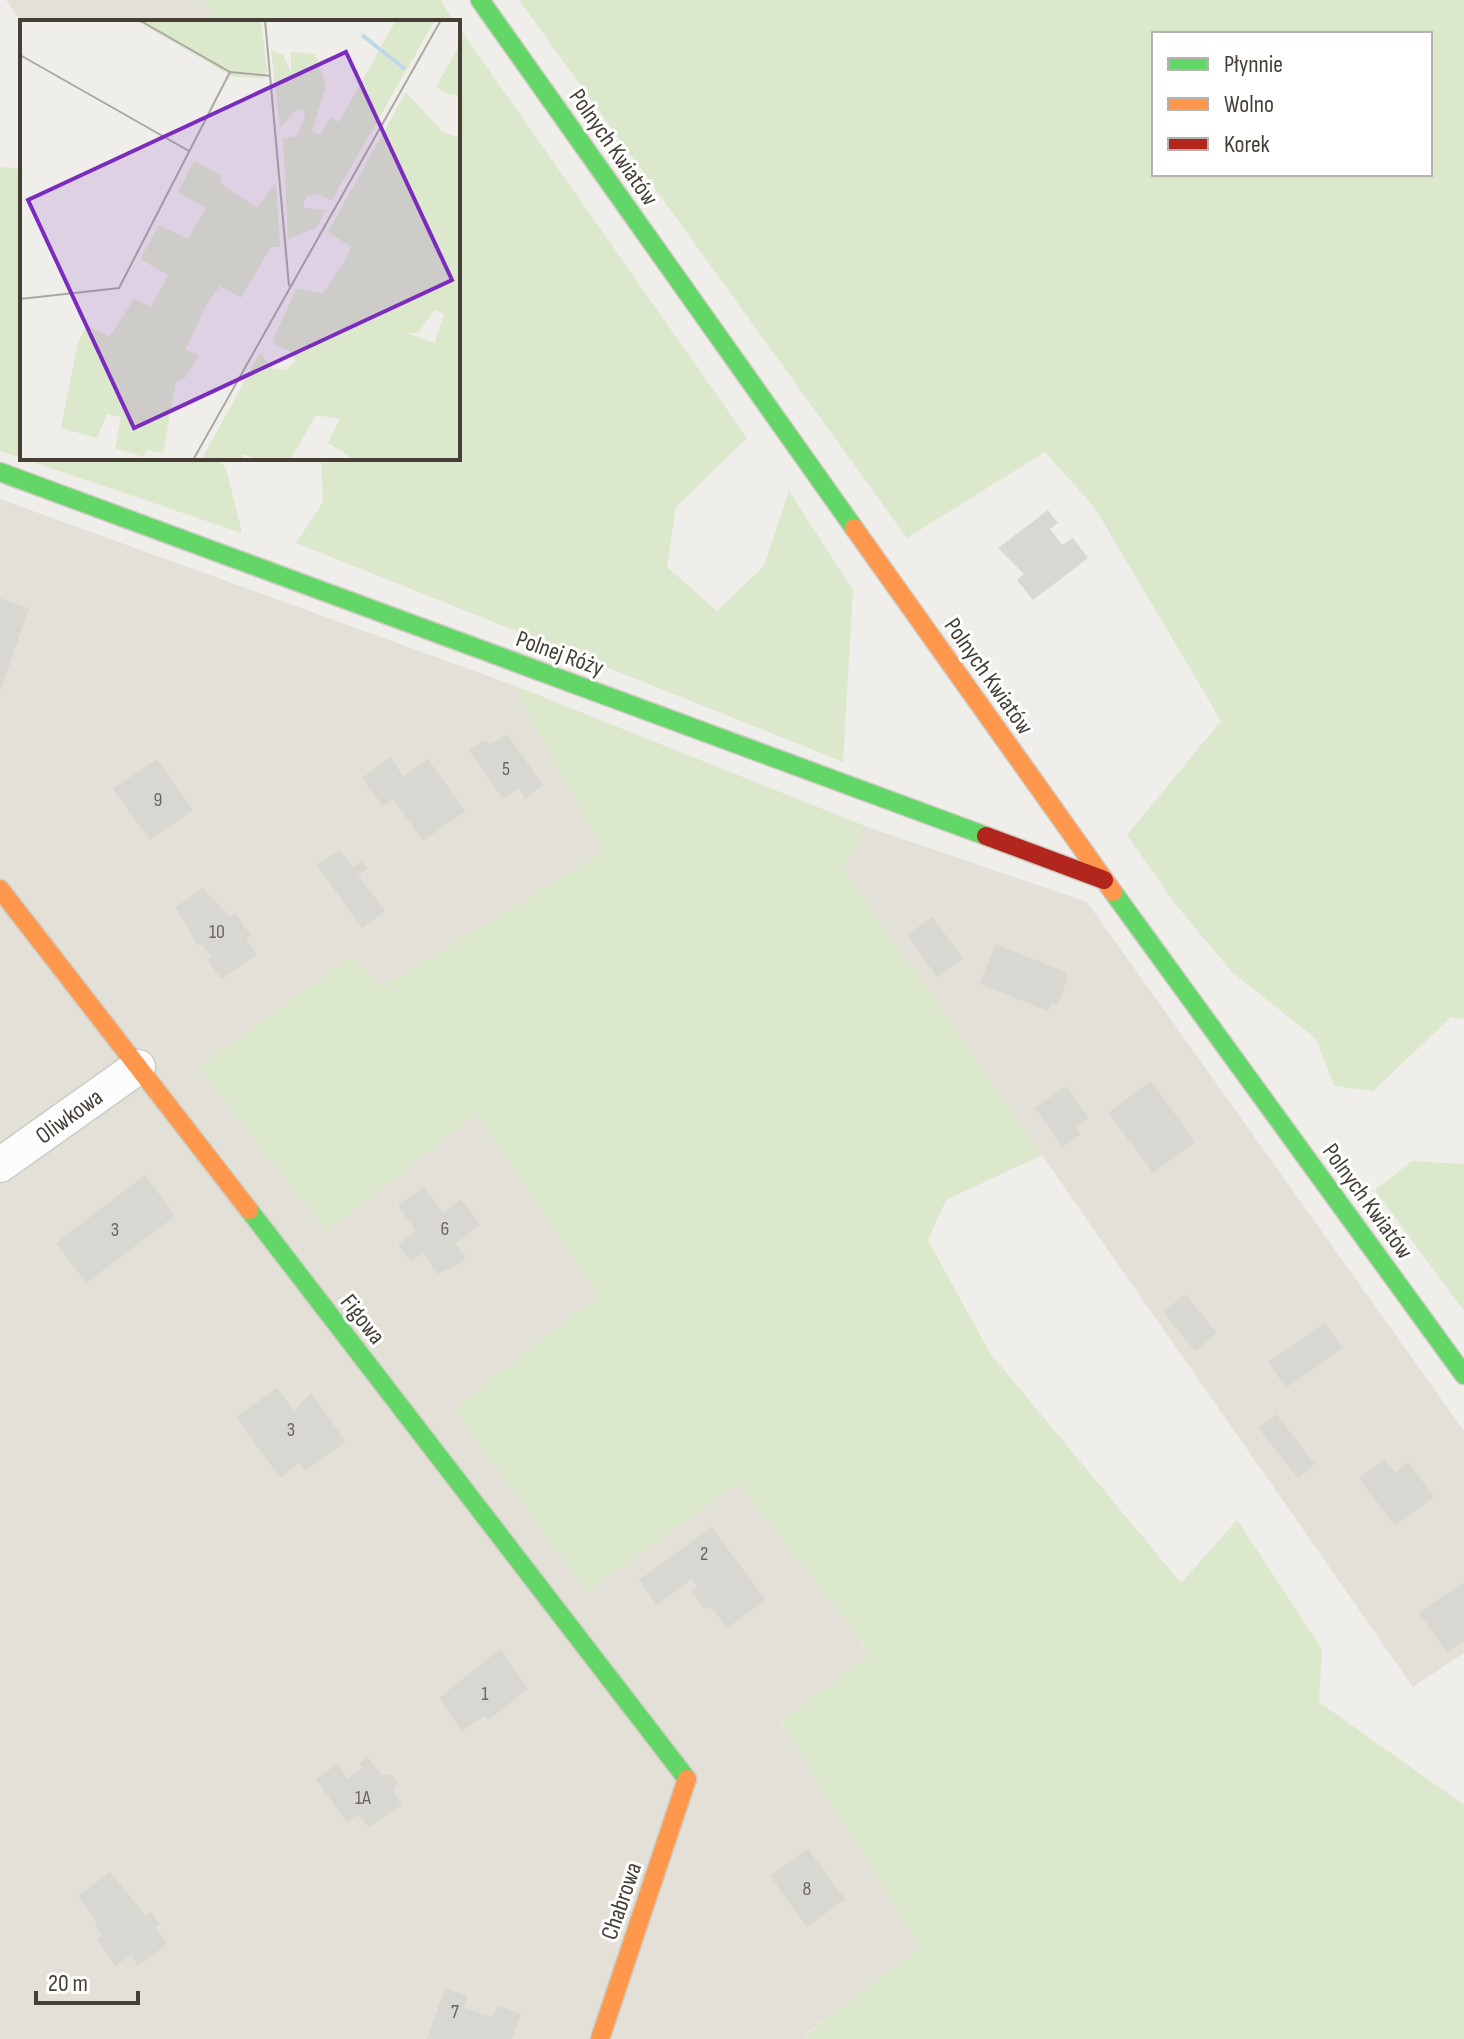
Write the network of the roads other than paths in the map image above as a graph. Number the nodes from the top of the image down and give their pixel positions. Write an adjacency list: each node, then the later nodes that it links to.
1 (480, 0): 3 (street, Polnych Kwiatów)
2 (0, 472): 3 (street, Polnej Róży)
3 (1104, 880): 7 (street, Polnych Kwiatów)
4 (0, 889): 5 (street, Figowa)
5 (138, 1067): 6 (street, Oliwkowa); 8 (street, Figowa)
6 (0, 1165)
7 (1464, 1375)
8 (688, 1777): 9 (street, Chabrowa)
9 (600, 2039)

